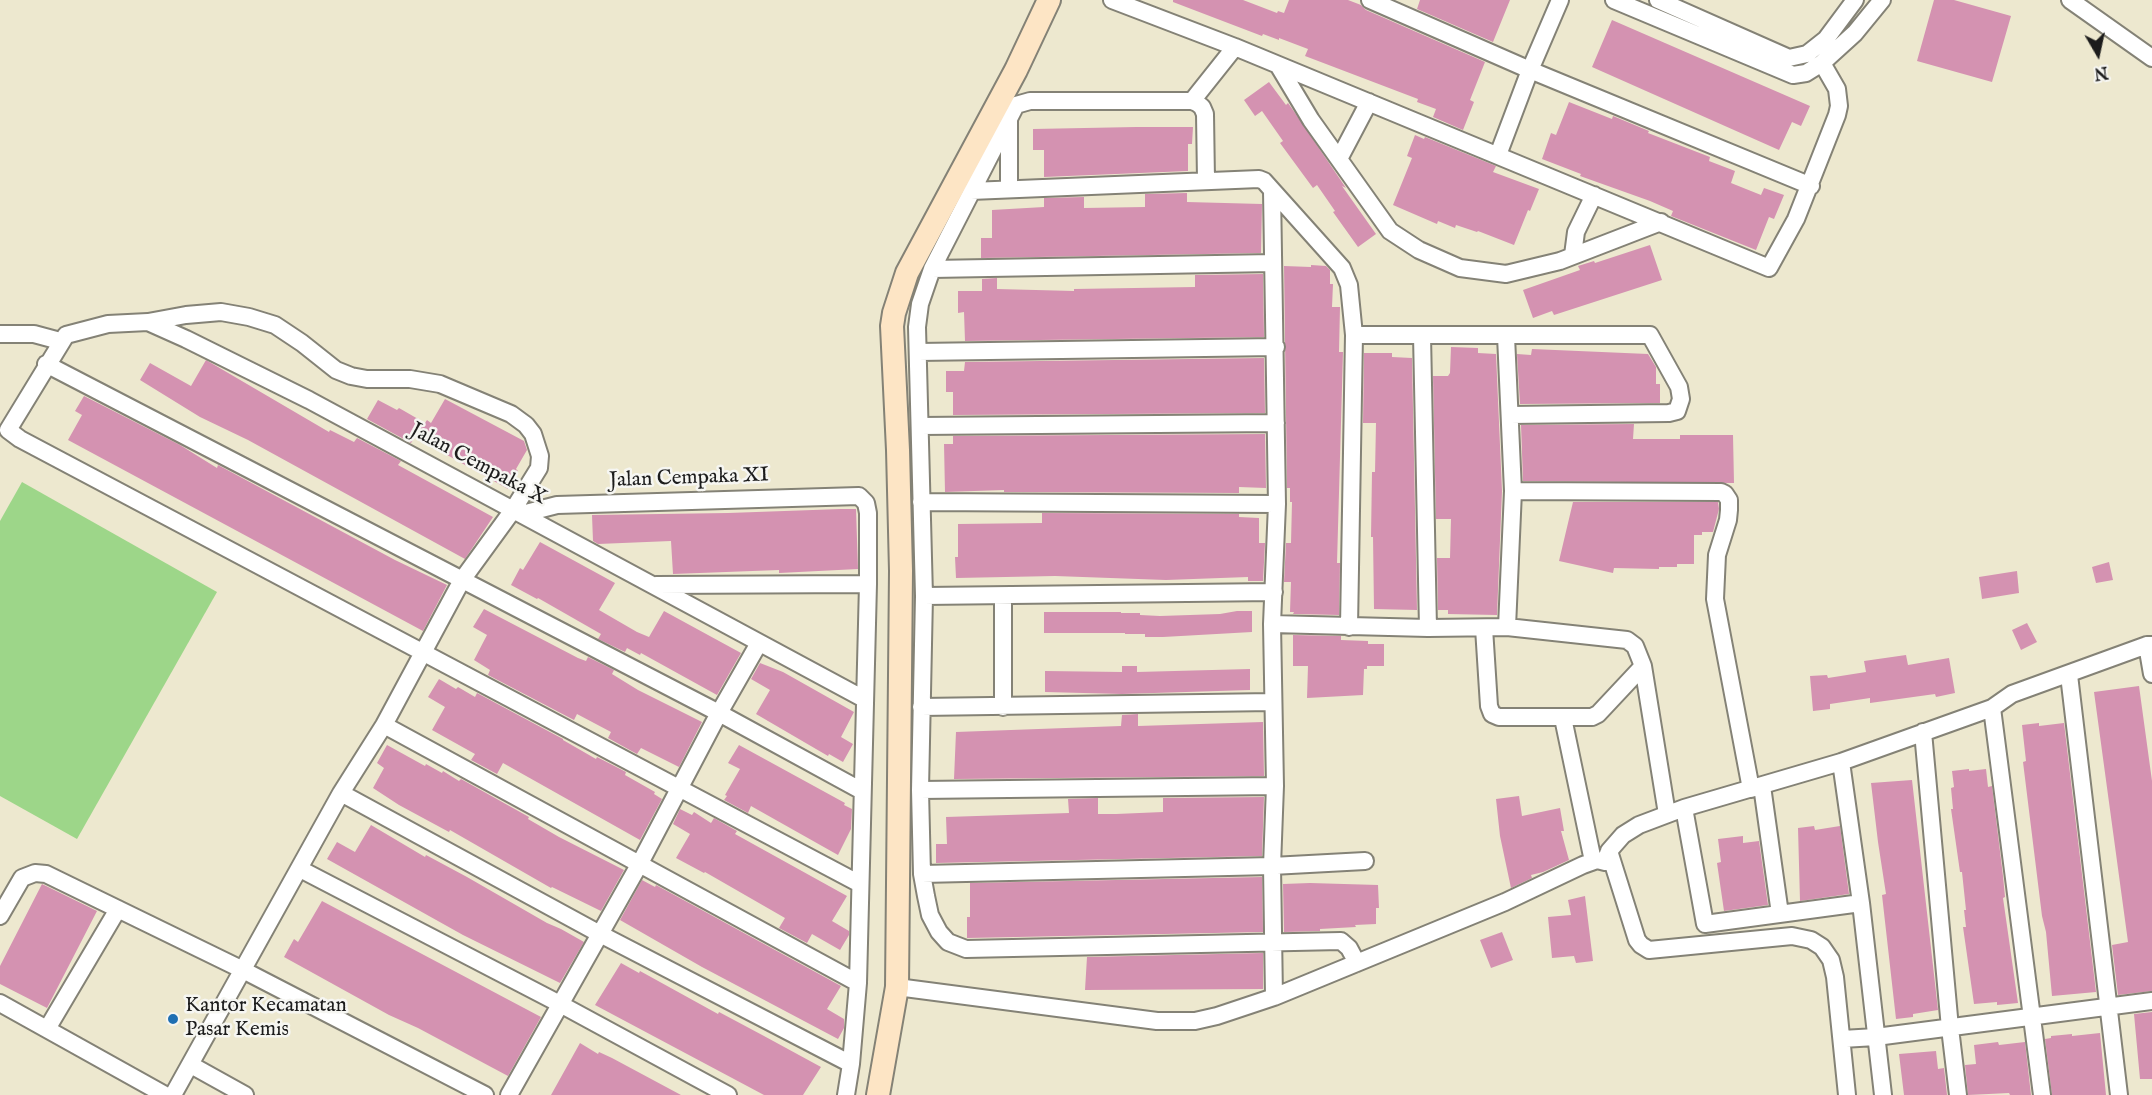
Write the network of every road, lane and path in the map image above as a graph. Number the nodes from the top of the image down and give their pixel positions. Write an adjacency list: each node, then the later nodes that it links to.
1 (1049, 0): 18 (street)
2 (1112, 0): 10 (street)
3 (1370, 0): 14 (street)
4 (1560, 0): 14 (street)
5 (1614, 0): 12 (street)
6 (1658, 0): 7 (street)
7 (1856, 0)
8 (1881, 0): 12 (street)
9 (2070, 0): 11 (street)
10 (1235, 47): 13 (street); 15 (street)
11 (2152, 58)
12 (1822, 63): 22 (street)
13 (1278, 65): 16 (street); 20 (street)
14 (1530, 70): 19 (street); 22 (street)
15 (1192, 101): 17 (street); 21 (street)
16 (1369, 102): 19 (street); 20 (street)
17 (1009, 117): 18 (street); 23 (street)
18 (980, 156): 24 (street); 31 (street)
19 (1498, 156): 26 (street)
20 (1339, 159): 28 (street)
21 (1206, 180): 23 (street); 25 (street)
22 (1811, 186): 27 (street)
23 (1009, 189): 24 (street)
24 (971, 191): 30 (street)
25 (1272, 191): 29 (street); 35 (street)
26 (1594, 195): 27 (street); 28 (street)
27 (1661, 222): 28 (street)
28 (1573, 255)
29 (1273, 263): 30 (street); 39 (street)
30 (932, 269): 32 (street)
31 (894, 313): 32 (street); 61 (street)
32 (918, 314): 40 (street)
33 (148, 322): 38 (street, Jalan Cempaka X); 49 (street, Jalan Cempaka X); 49 (street)
34 (0, 334): 38 (street)
35 (1354, 335): 36 (street); 57 (street)
36 (1422, 335): 37 (street); 59 (street)
37 (1506, 336): 42 (street); 42 (street)
38 (60, 341): 41 (street)
39 (1276, 347): 40 (street); 43 (street)
40 (918, 352): 44 (street)
41 (46, 364): 45 (street); 50 (street)
42 (1510, 415): 46 (street)
43 (1276, 423): 44 (street); 48 (street)
44 (920, 426): 47 (street)
45 (4, 436): 65 (street)
46 (1513, 491): 58 (street); 81 (street)
47 (921, 502): 48 (street); 54 (street)
48 (1277, 504): 53 (street)
49 (518, 512): 50 (street); 51 (street, Jalan Cempaka XI); 52 (street, Jalan Cempaka X)
50 (462, 580): 65 (street); 75 (street)
51 (868, 584): 52 (street); 70 (street)
52 (655, 585): 63 (street, Jalan Cempaka X)
53 (1274, 592): 55 (street); 56 (street)
54 (924, 596): 55 (street); 62 (street)
55 (1003, 596): 73 (street)
56 (1272, 624): 57 (street); 71 (street)
57 (1349, 627): 59 (street)
58 (1507, 627): 60 (street); 67 (street)
59 (1428, 628): 60 (street)
60 (1484, 628): 76 (street)
61 (900, 638): 62 (street); 66 (street)
62 (923, 638): 66 (street)
63 (759, 643): 70 (street, Jalan Cempaka X); 75 (street)
64 (2150, 645): 68 (street); 69 (street)
65 (424, 652): 77 (street); 82 (street)
66 (911, 661): 72 (street); 107 (street)
67 (1643, 666): 76 (street); 87 (street)
68 (2152, 674)
69 (2068, 675): 74 (street); 112 (street)
70 (864, 699): 84 (street)
71 (1273, 702): 73 (street); 80 (street)
72 (921, 707): 73 (street); 83 (street)
73 (1003, 707)
74 (1992, 708): 78 (street); 113 (street)
75 (719, 713): 82 (street); 84 (street)
76 (1563, 718): 90 (street)
77 (384, 725): 85 (street); 91 (street)
78 (1923, 732): 79 (street); 114 (street)
79 (1841, 762): 81 (street); 96 (street)
80 (1275, 786): 83 (street); 92 (street)
81 (1757, 787): 86 (street); 98 (street)
82 (680, 789): 91 (street); 95 (street)
83 (920, 790): 94 (street)
84 (862, 791): 95 (street)
85 (341, 793): 93 (street); 101 (street)
86 (1684, 808): 87 (street); 100 (street)
87 (1667, 814): 88 (street)
88 (1609, 851): 90 (street); 103 (street)
89 (1365, 861): 92 (street)
90 (1593, 861): 104 (street)
91 (639, 865): 101 (street); 106 (street)
92 (1272, 866): 94 (street); 102 (street)
93 (300, 869): 105 (street); 111 (street)
94 (922, 874): 102 (street)
95 (860, 884): 106 (street)
96 (1861, 903): 98 (street); 116 (street)
97 (118, 909): 99 (street); 105 (street); 115 (street)
98 (1780, 914): 100 (street)
99 (0, 916)
100 (1705, 924): 103 (street)
101 (600, 934): 111 (street); 118 (street)
102 (1274, 944): 104 (street); 108 (street)
103 (1725, 944): 117 (street)
104 (1357, 963): 108 (street)
105 (242, 969): 119 (street); 123 (street)
106 (858, 983): 118 (street)
107 (897, 987): 108 (street); 127 (street)
108 (1274, 997)
109 (2152, 1001): 112 (street)
110 (0, 1003): 115 (street)
111 (560, 1004): 124 (street); 125 (street)
112 (2110, 1007): 113 (street); 132 (street)
113 (2032, 1017): 114 (street); 131 (street)
114 (1950, 1028): 116 (street); 130 (street)
115 (47, 1029): 120 (street)
116 (1876, 1037): 117 (street); 129 (street)
117 (1842, 1039): 128 (street)
118 (851, 1064): 126 (street)
119 (190, 1065): 121 (street); 122 (street)
120 (165, 1095)
121 (173, 1095)
122 (245, 1095)
123 (485, 1095)
124 (509, 1095)
125 (728, 1095)
126 (846, 1095)
127 (878, 1095)
128 (1847, 1095)
129 (1883, 1095)
130 (1958, 1095)
131 (2042, 1095)
132 (2119, 1095)

